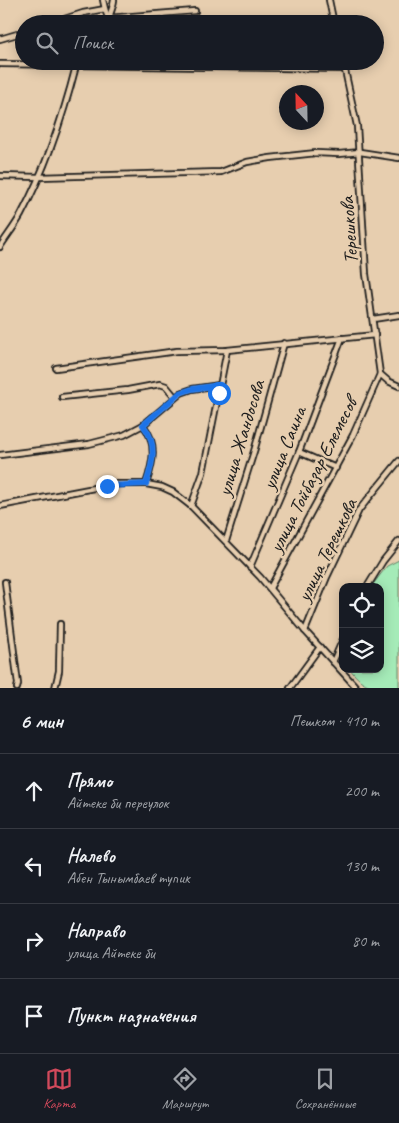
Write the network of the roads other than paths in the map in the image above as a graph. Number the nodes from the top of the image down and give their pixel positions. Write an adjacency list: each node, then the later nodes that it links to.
1 (103, 0): 4 (street)
2 (114, 0): 8 (street)
3 (329, 0): 10 (street)
4 (105, 9): 6 (street); 7 (street)
5 (195, 11): 9 (street)
6 (77, 15)
7 (106, 15)
8 (111, 15)
9 (160, 15)
10 (332, 15)
11 (15, 35): 12 (street)
12 (0, 39)
13 (0, 64): 14 (street)
14 (15, 64)
15 (75, 70): 20 (street)
16 (344, 70): 17 (street, Терешкова)
17 (360, 152): 18 (street); 20 (street); 23 (street, Терешкова)
18 (399, 158)
19 (0, 176): 20 (street)
20 (39, 177): 21 (street)
21 (0, 247)
22 (399, 315): 23 (street)
23 (373, 319): 24 (street, Терешкова)
24 (375, 335): 25 (street); 29 (street, Терешкова)
25 (342, 338): 26 (street); 35 (street, улица Саина)
26 (284, 343): 27 (street); 42 (street, улица Жандосова)
27 (227, 350): 28 (street); 30 (street)
28 (56, 368)
29 (380, 374): 31 (street); 38 (street, улица Тойбазар Елемесов)
30 (220, 385): 33 (street); 41 (street)
31 (399, 386)
32 (62, 397): 33 (street)
33 (175, 397): 34 (street)
34 (143, 425): 36 (street); 39 (street)
35 (299, 452): 38 (street); 44 (street, улица Саина)
36 (0, 454)
37 (399, 461): 49 (street, улица Терешкова)
38 (336, 468): 47 (street, улица Тойбазар Елемесов)
39 (146, 484): 40 (street); 41 (street)
40 (0, 506)
41 (191, 506): 42 (street)
42 (226, 541): 44 (street)
43 (399, 541): 46 (street)
44 (250, 567): 47 (street)
45 (5, 582): 53 (street)
46 (369, 583)
47 (270, 588): 49 (street)
48 (60, 624): 54 (street)
49 (305, 631): 50 (street)
50 (320, 647): 52 (street); 55 (street)
51 (339, 648): 52 (street)
52 (333, 662): 56 (street)
53 (17, 688)
54 (55, 688)
55 (290, 688)
56 (357, 688)

